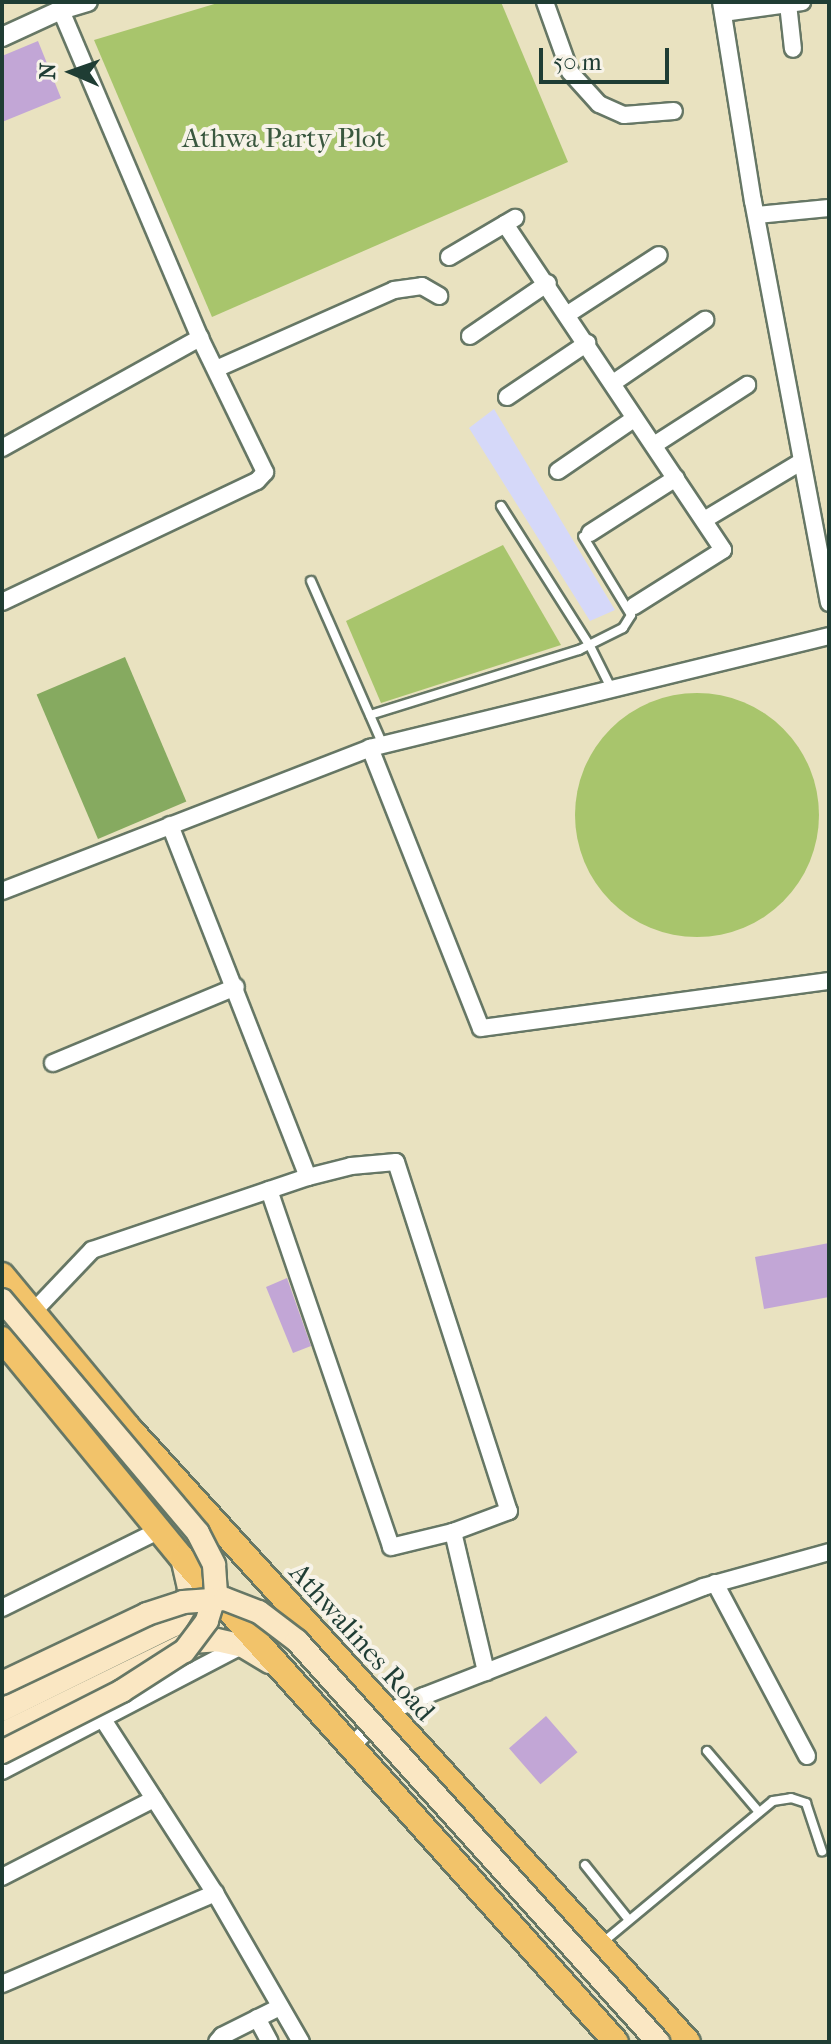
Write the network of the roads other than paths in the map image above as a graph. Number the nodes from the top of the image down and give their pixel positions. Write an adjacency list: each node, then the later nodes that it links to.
1 (88, 2): 5 (street)
2 (545, 2): 8 (street)
3 (795, 3): 4 (street); 7 (street)
4 (722, 8): 10 (street)
5 (61, 10): 6 (street); 18 (street)
6 (2, 37)
7 (793, 49)
8 (674, 111)
9 (829, 208): 10 (street)
10 (757, 215): 27 (street)
11 (659, 255): 15 (street)
12 (449, 257): 13 (street)
13 (548, 283): 15 (street); 17 (street)
14 (439, 296): 20 (street)
15 (568, 314): 19 (street)
16 (705, 320): 21 (street)
17 (470, 336)
18 (200, 338): 20 (street); 26 (street)
19 (587, 343): 21 (street); 23 (street)
20 (216, 369): 35 (street)
21 (613, 383): 24 (street)
22 (747, 385): 25 (street)
23 (507, 397)
24 (635, 418): 25 (street); 28 (street)
25 (654, 445): 29 (street)
26 (2, 448)
27 (802, 461): 31 (street); 32 (street)
28 (558, 471)
29 (676, 478): 31 (street); 33 (street)
30 (501, 506): 39 (lane)
31 (704, 520): 37 (street)
32 (822, 532): 36 (street)
33 (586, 534): 39 (lane)
34 (311, 581): 41 (lane)
35 (2, 602)
36 (829, 603)
37 (634, 606)
38 (829, 636): 40 (street)
39 (590, 646): 40 (lane); 41 (lane)
40 (611, 688): 42 (street)
41 (370, 715): 42 (lane)
42 (376, 746): 43 (street); 45 (street)
43 (170, 825): 44 (street); 46 (street)
44 (2, 891)
45 (829, 981)
46 (236, 987): 47 (street); 48 (street)
47 (53, 1063)
48 (308, 1177): 49 (street); 57 (street)
49 (269, 1190): 52 (street); 57 (street)
50 (2, 1275): 52 (main road, Athwalines Road)
51 (2, 1300): 71 (main road, bridge)
52 (34, 1311): 54 (main road, Athwalines Road)
53 (2, 1339): 55 (main road)
54 (90, 1380): 55 (main road); 66 (main road, Athwalines Road)
55 (58, 1407): 56 (main road)
56 (160, 1530): 59 (main road); 61 (street)
57 (453, 1532): 63 (street)
58 (829, 1552): 60 (street)
59 (182, 1558): 62 (main road); 65 (main road)
60 (715, 1583): 63 (street); 72 (street)
61 (2, 1608)
62 (248, 1641): 67 (street); 68 (main road); 69 (main road)
63 (486, 1672): 66 (street)
64 (2, 1683): 89 (main road, bridge)
65 (2, 1710)
66 (386, 1713): 69 (street); 81 (main road, Athwalines Road)
67 (104, 1721): 73 (street); 74 (street)
68 (2, 1734)
69 (351, 1746): 88 (main road)
70 (707, 1751): 75 (lane)
71 (2, 1752)
72 (807, 1756)
73 (2, 1771)
74 (154, 1799): 78 (street); 79 (street)
75 (759, 1812): 76 (lane); 80 (lane)
76 (822, 1851)
77 (585, 1865): 80 (lane)
78 (2, 1877)
79 (215, 1893): 82 (street); 83 (street)
80 (629, 1920): 81 (lane)
81 (598, 1946): 90 (main road, Athwalines Road)
82 (2, 1984)
83 (280, 2007): 84 (street); 87 (street)
84 (257, 2018): 85 (street); 86 (street)
85 (217, 2042)
86 (270, 2042)
87 (301, 2042)
88 (616, 2042)
89 (658, 2042)
90 (688, 2042)

